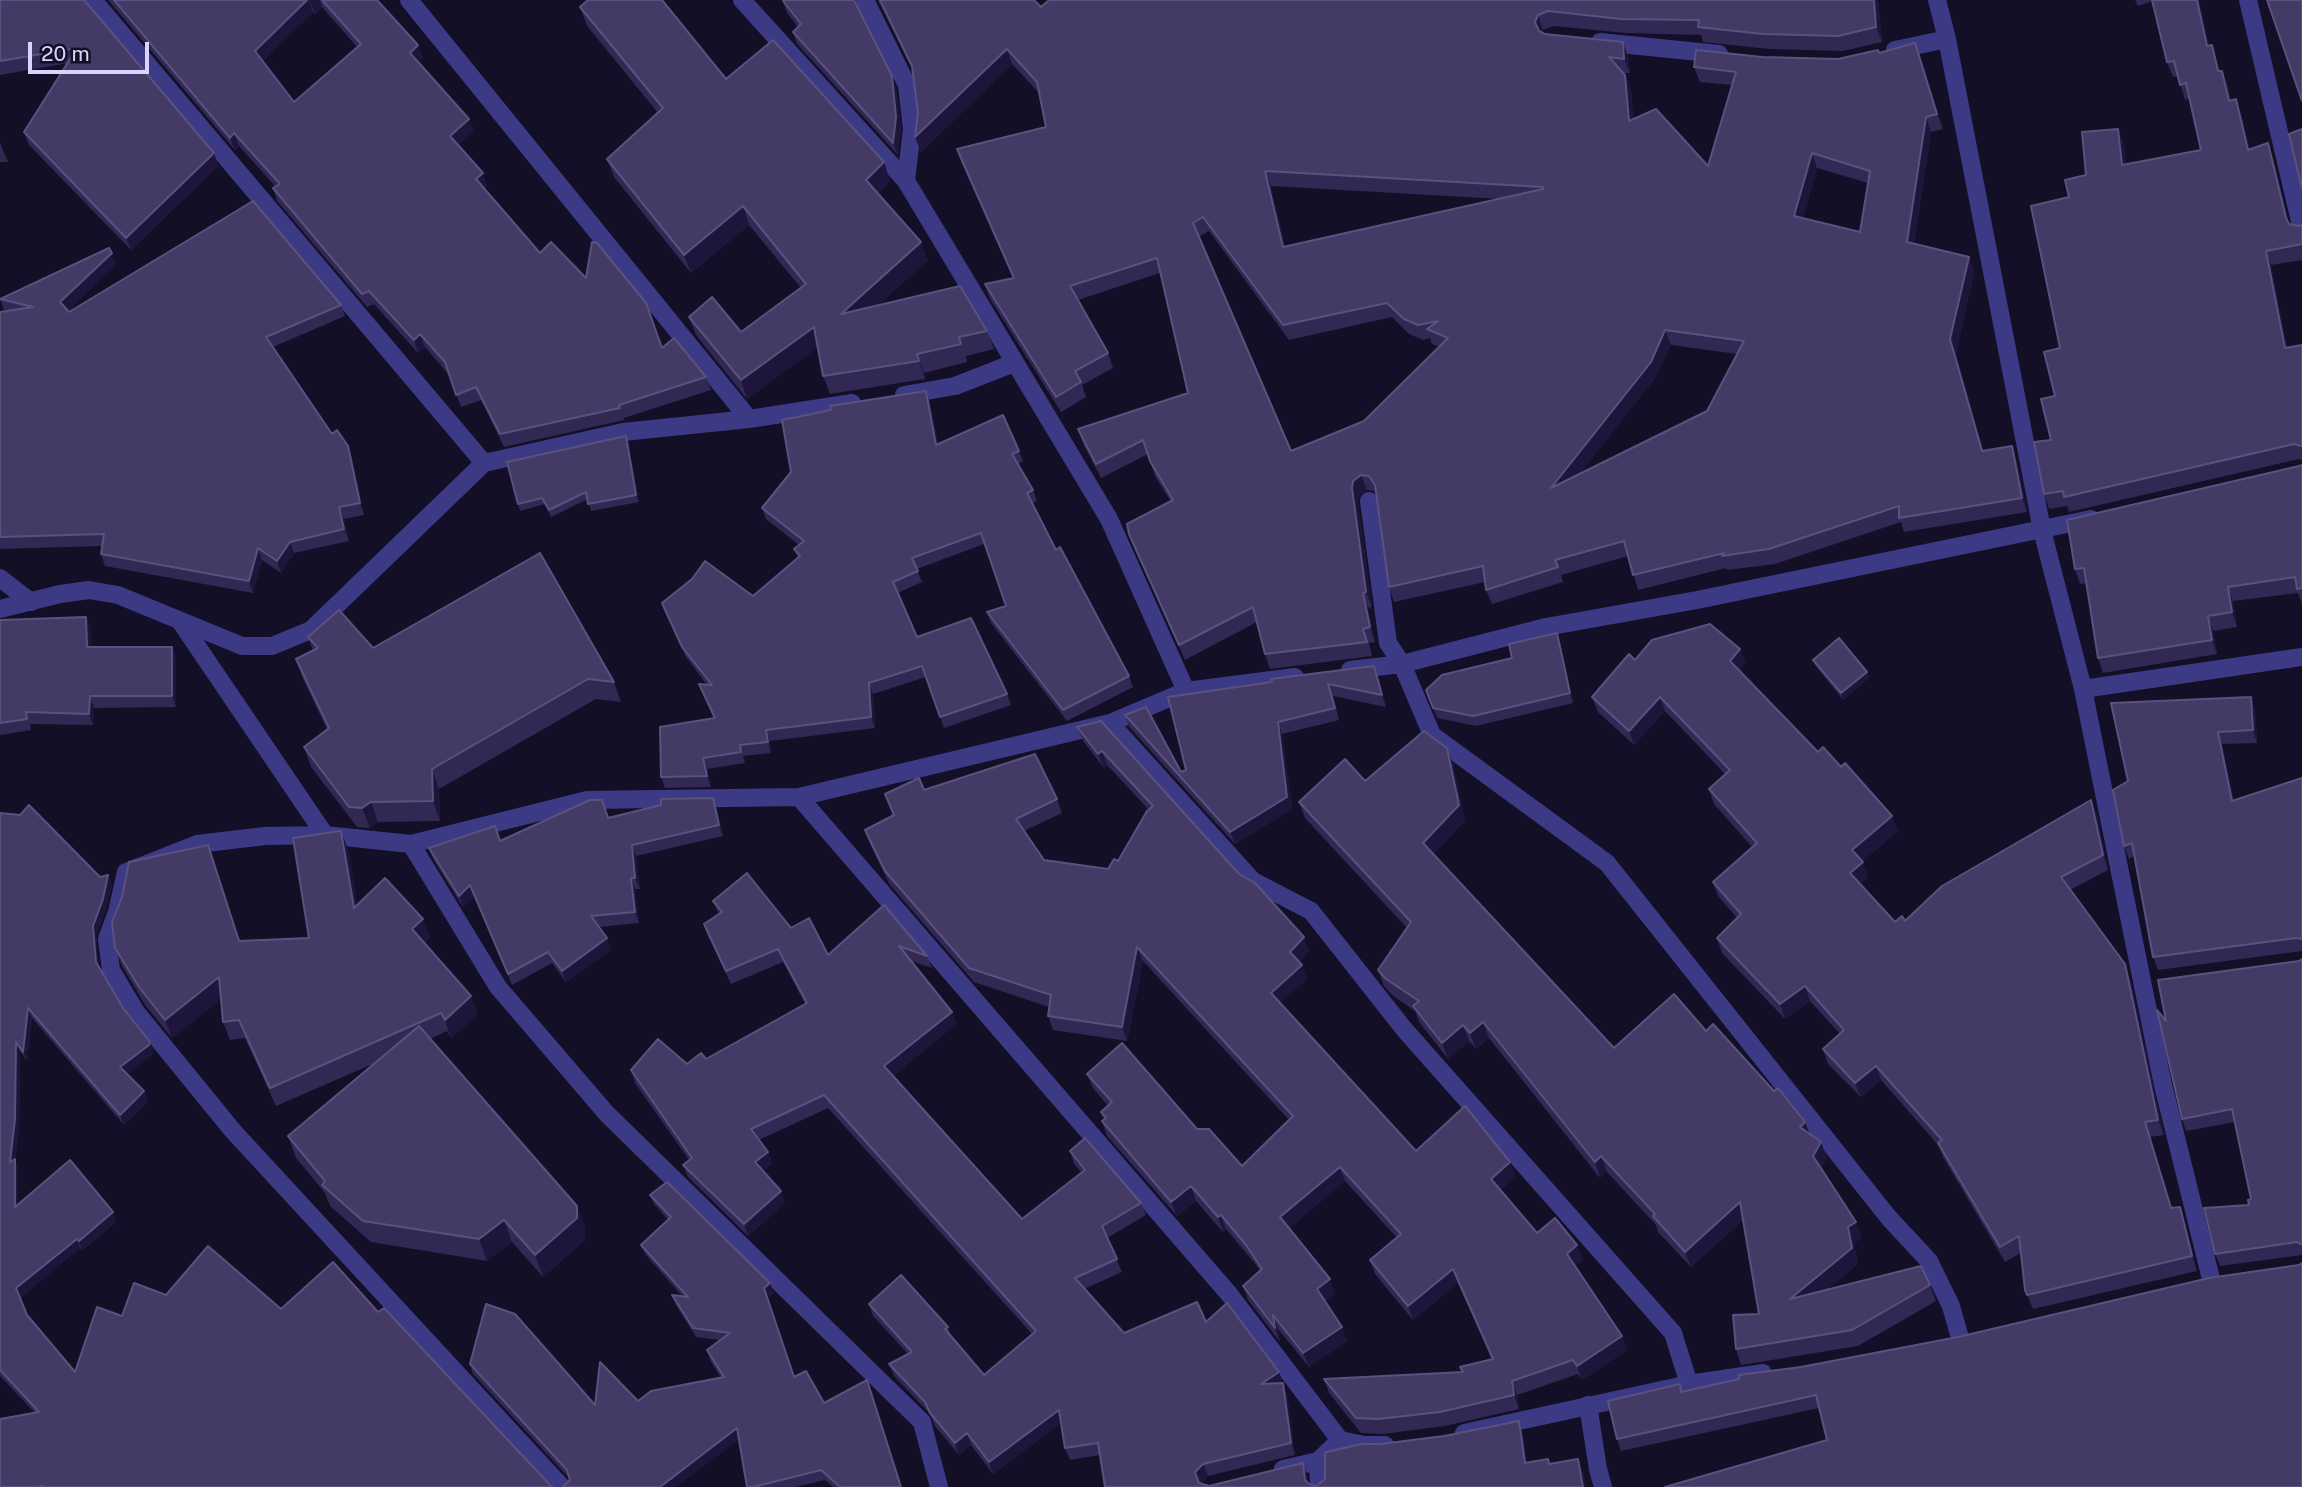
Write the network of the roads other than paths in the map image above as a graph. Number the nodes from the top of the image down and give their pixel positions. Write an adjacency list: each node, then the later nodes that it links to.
1 (93, 0): 15 (street)
2 (409, 0): 14 (street)
3 (743, 0): 11 (street)
4 (865, 0): 11 (street)
5 (1937, 0): 7 (street)
6 (2248, 0): 12 (street)
7 (1947, 39): 9 (street); 18 (street)
8 (1578, 40): 10 (street)
9 (1882, 53)
10 (1731, 56)
11 (906, 181): 13 (street)
12 (2302, 230)
13 (1014, 363): 14 (street); 28 (street)
14 (749, 419): 15 (street)
15 (484, 464): 22 (street)
16 (1369, 501): 24 (street)
17 (2107, 515): 18 (street)
18 (2042, 530): 24 (street); 27 (street)
19 (0, 579): 20 (street)
20 (31, 602): 21 (street); 22 (street)
21 (0, 609)
22 (180, 621): 31 (street)
23 (2302, 657): 27 (street)
24 (1402, 664): 25 (street); 34 (street)
25 (1335, 672)
26 (1308, 676): 28 (street)
27 (2083, 689): 33 (street)
28 (1186, 691): 29 (street)
29 (1110, 723): 30 (street); 36 (street)
30 (799, 797): 32 (street); 39 (street)
31 (325, 835): 32 (street); 43 (street)
32 (411, 844): 44 (street)
33 (2211, 1280)
34 (1960, 1337)
35 (1783, 1370): 36 (street)
36 (1689, 1384): 37 (street)
37 (1588, 1405): 38 (street); 46 (street)
38 (1447, 1437)
39 (1340, 1440): 40 (street); 41 (street)
40 (1396, 1444)
41 (1318, 1461): 42 (street); 45 (street)
42 (1264, 1474)
43 (562, 1487)
44 (939, 1487)
45 (1319, 1487)
46 (1603, 1487)

